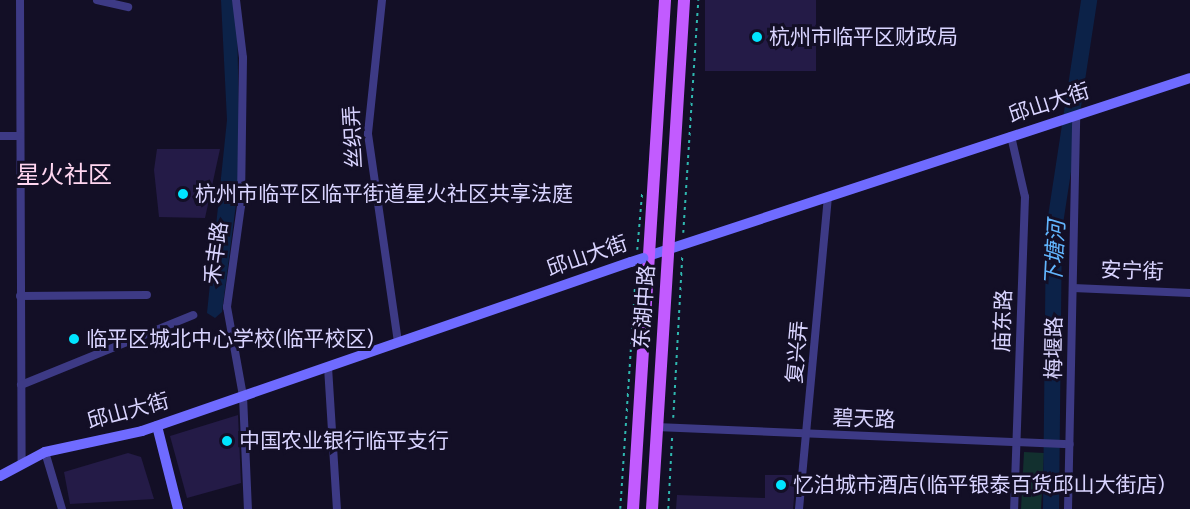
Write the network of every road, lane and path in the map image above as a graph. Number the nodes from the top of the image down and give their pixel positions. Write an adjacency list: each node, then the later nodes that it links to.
1 (20, 0): 11 (street)
2 (97, 0): 7 (street)
3 (236, 0): 24 (street, 禾丰路)
4 (382, 0): 21 (street, 丝织弄)
5 (665, 0): 15 (main road, 东湖中路)
6 (684, 0): 14 (main road, 东湖中路)
7 (128, 7)
8 (1190, 78): 9 (main road, 邱山大街)
9 (1076, 115): 12 (main road, 邱山大街); 16 (street, 梅堰路)
10 (0, 136): 11 (street)
11 (20, 136): 19 (street)
12 (1011, 136): 13 (main road, 邱山大街); 28 (street, 庙东路)
13 (828, 197): 14 (main road, 邱山大街); 27 (street, 复兴弄)
14 (668, 251): 15 (main road, 邱山大街); 26 (main road, 东湖中路)
15 (640, 259): 21 (main road, 邱山大街); 37 (main road, 东湖中路)
16 (1073, 288): 17 (street, 安宁街); 29 (street, 梅堰路)
17 (1190, 293)
18 (147, 295): 19 (street)
19 (20, 296): 23 (street)
20 (193, 315): 23 (street)
21 (398, 342): 22 (main road, 邱山大街)
22 (327, 367): 24 (main road, 邱山大街); 36 (street)
23 (21, 385): 31 (street)
24 (243, 396): 25 (main road, 邱山大街); 35 (street, 禾丰路)
25 (157, 426): 30 (main road, 邱山大街); 34 (main road)
26 (657, 427): 27 (street, 碧天路); 38 (main road, 东湖中路)
27 (807, 435): 28 (street, 碧天路); 39 (street, 复兴弄)
28 (1020, 442): 29 (street, 碧天路); 40 (street, 庙东路)
29 (1070, 444): 41 (street, 梅堰路)
30 (45, 452): 31 (main road, 邱山大街); 33 (street)
31 (22, 464): 32 (main road, 邱山大街)
32 (0, 476)
33 (62, 509)
34 (177, 509)
35 (248, 509)
36 (337, 509)
37 (633, 509)
38 (652, 509)
39 (799, 509)
40 (1014, 509)
41 (1068, 509)

